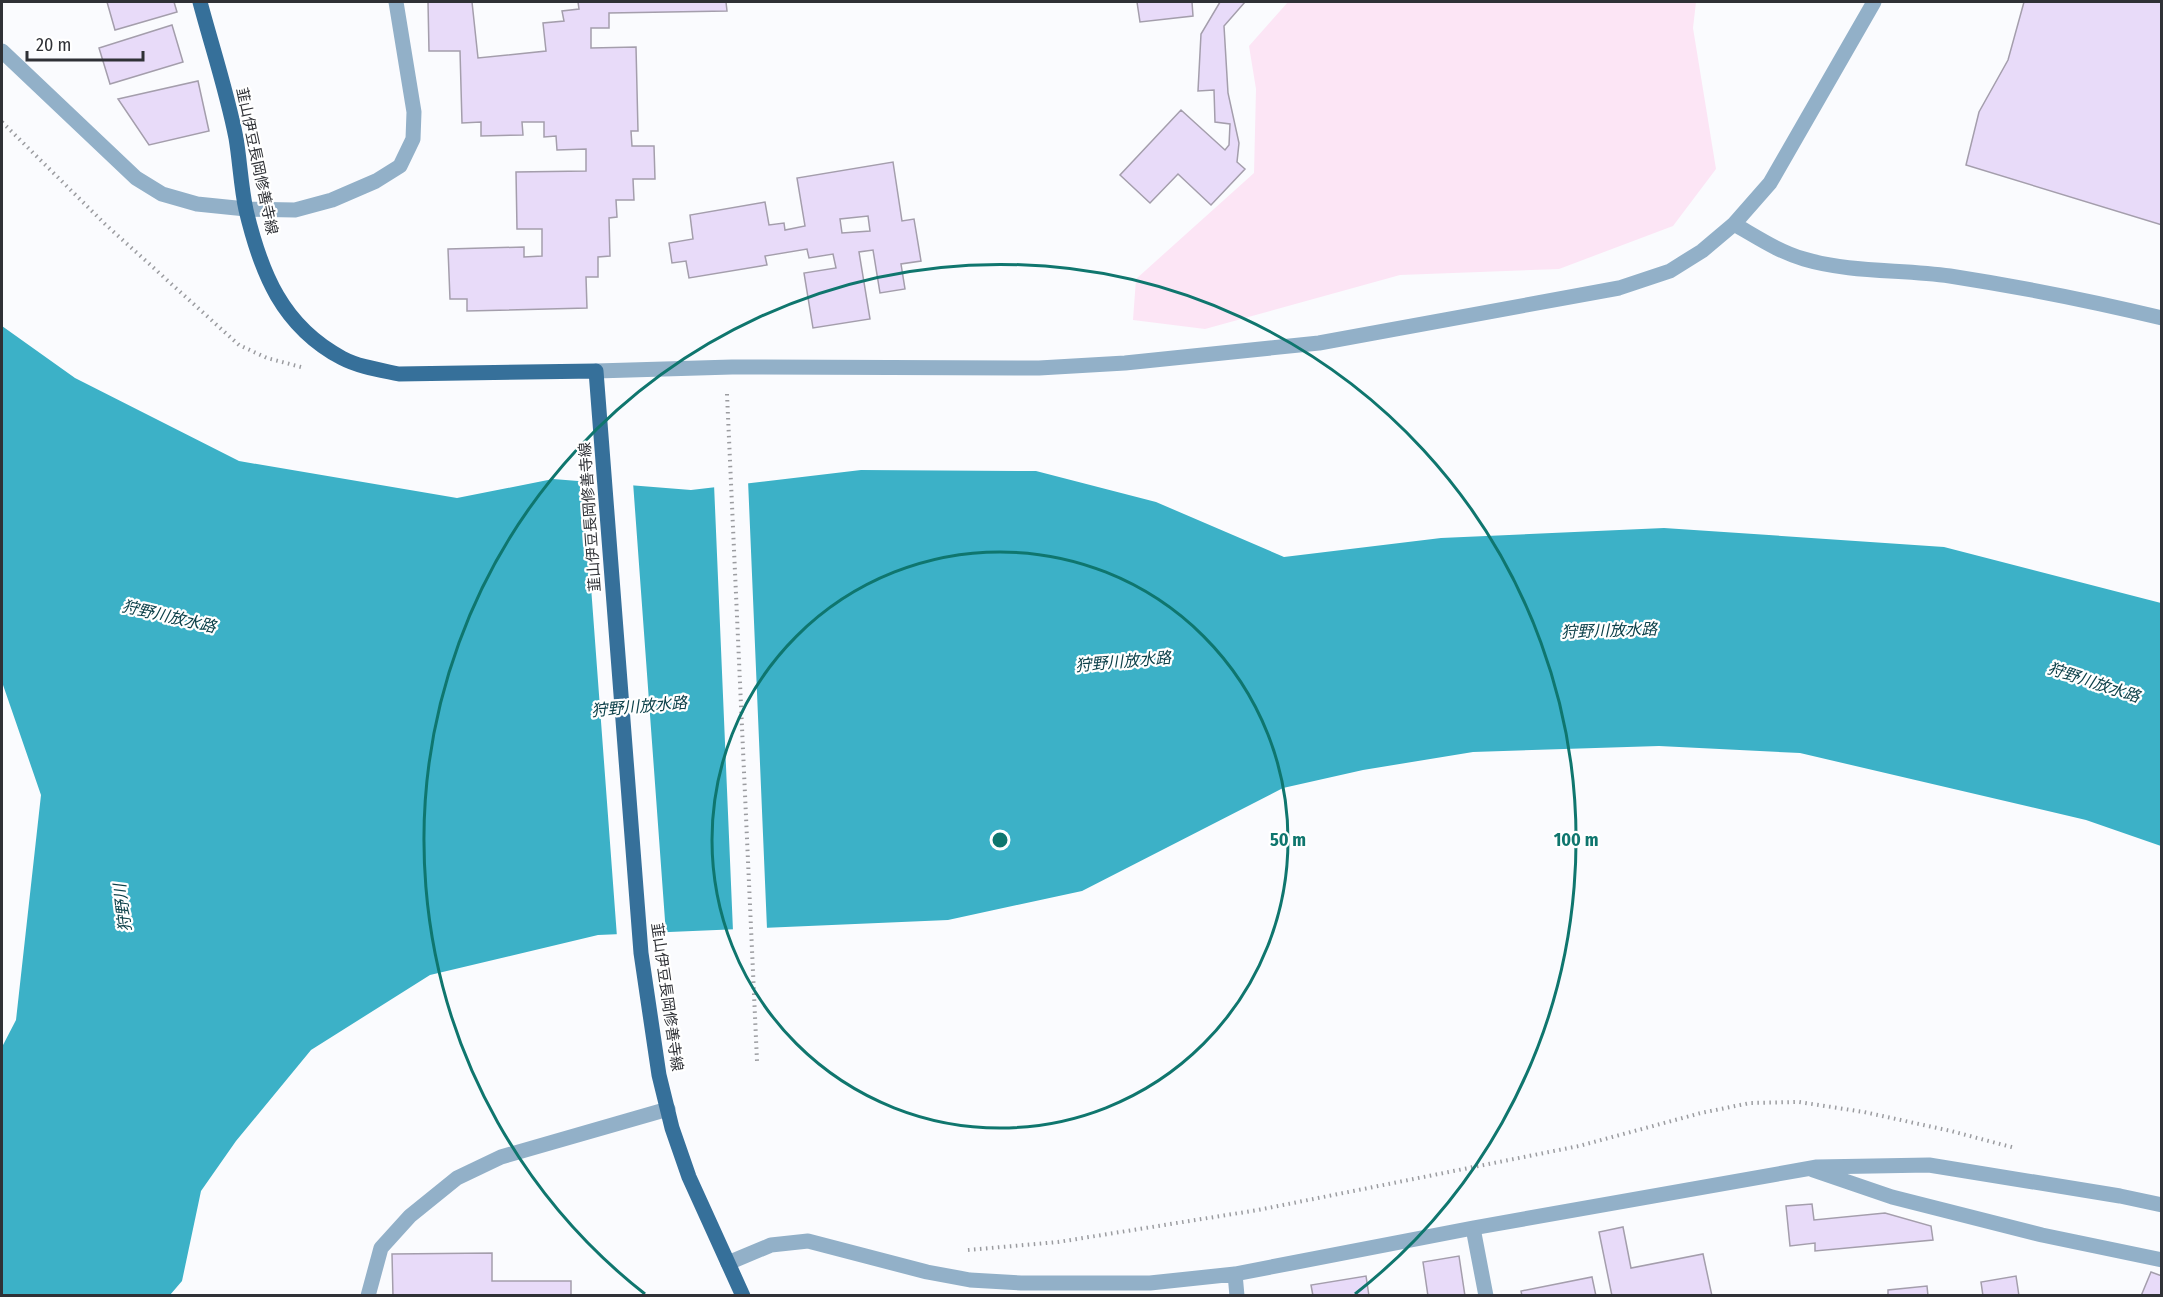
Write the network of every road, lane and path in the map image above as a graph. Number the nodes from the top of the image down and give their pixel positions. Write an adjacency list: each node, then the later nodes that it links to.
1 (200, 2): 6 (main road, 韮山伊豆長岡修善寺線)
2 (396, 2): 6 (street)
3 (1874, 2): 7 (street)
4 (2, 51): 6 (street)
5 (2, 122): 9 (path)
6 (246, 210): 10 (main road, 韮山伊豆長岡修善寺線)
7 (1734, 224): 8 (street); 10 (street)
8 (2162, 318)
9 (302, 367)
10 (596, 371): 13 (main road, 韮山伊豆長岡修善寺線)
11 (727, 393): 12 (path)
12 (757, 1061)
13 (668, 1109): 20 (main road, 韮山伊豆長岡修善寺線); 22 (street)
14 (2026, 1152): 18 (path)
15 (1810, 1169): 16 (street); 17 (street); 19 (street)
16 (2162, 1205)
17 (1473, 1228): 21 (street); 25 (street)
18 (967, 1250)
19 (2162, 1260)
20 (728, 1263): 21 (street); 23 (main road, 韮山伊豆長岡修善寺線)
21 (1235, 1274): 24 (street)
22 (368, 1296)
23 (743, 1296)
24 (1237, 1296)
25 (1486, 1296)

